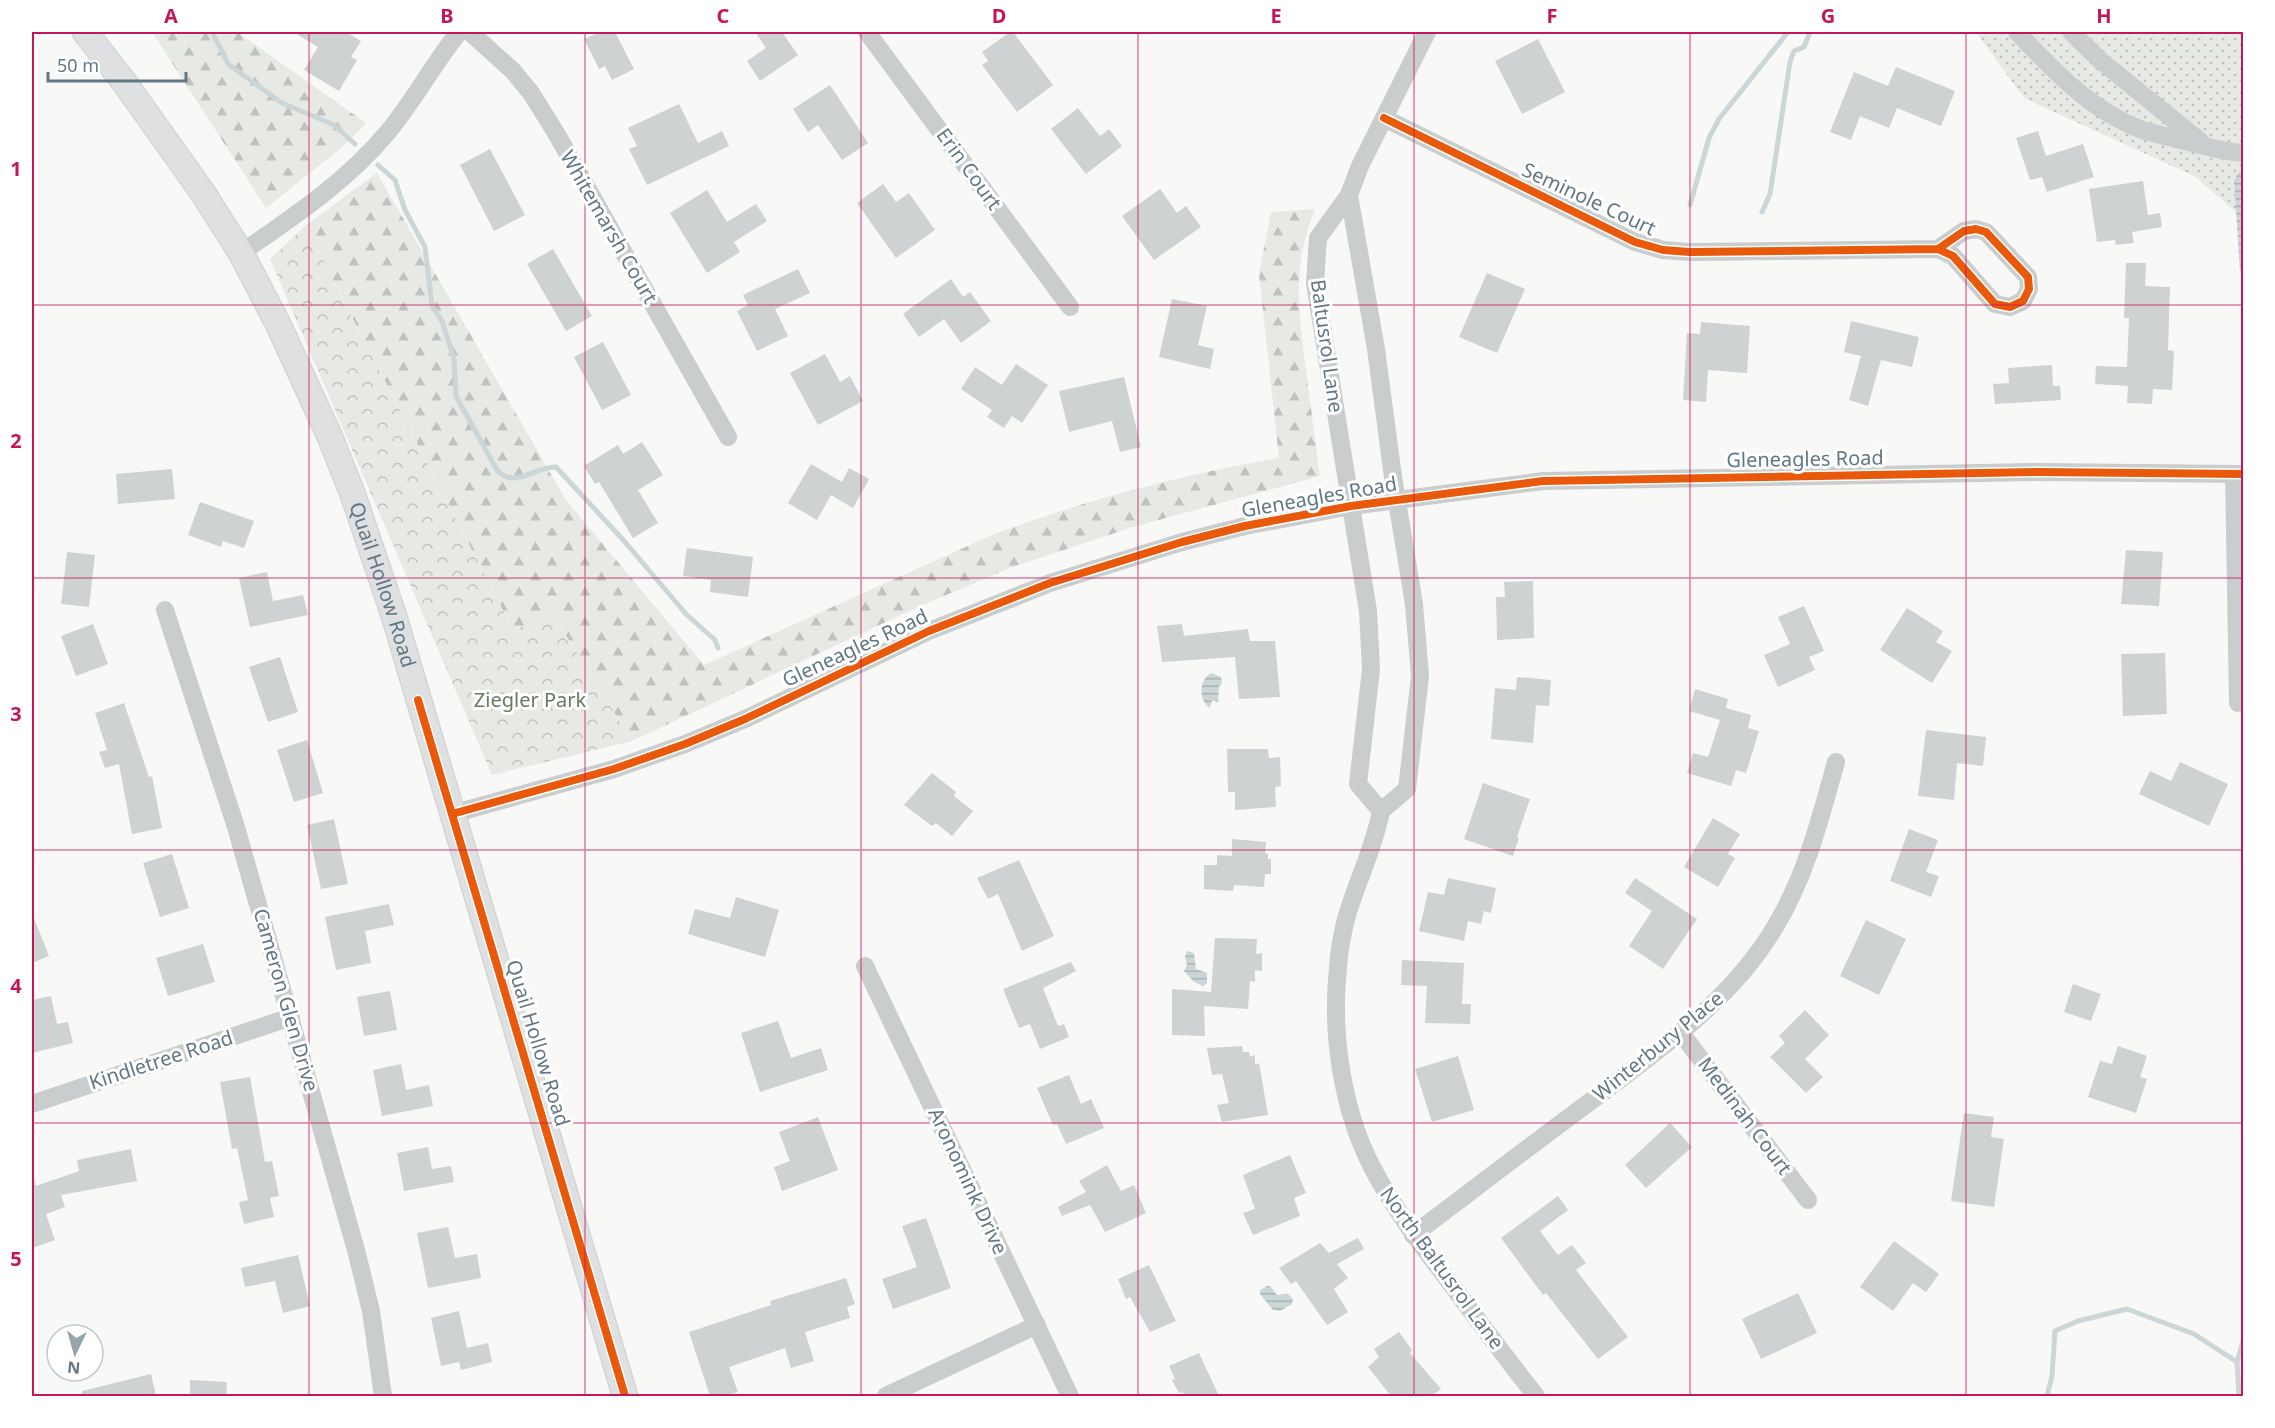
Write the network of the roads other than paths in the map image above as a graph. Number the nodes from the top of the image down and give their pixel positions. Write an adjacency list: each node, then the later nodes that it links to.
1 (85, 32): 13 (main road, Quail Hollow Road)
2 (459, 32): 13 (street)
3 (470, 32): 15 (street, Whitemarsh Court)
4 (867, 32): 14 (street, Erin Court)
5 (1427, 32): 8 (street, Baltusrol Lane)
6 (2017, 32): 9 (street)
7 (2071, 32): 9 (street)
8 (1384, 118): 11 (street, Baltusrol Lane); 12 (street, Seminole Court)
9 (2207, 147): 10 (street)
10 (2244, 153)
11 (1349, 195): 17 (street); 18 (street, Baltusrol Lane)
12 (1938, 249): 12 (street)
13 (241, 253): 23 (main road, Quail Hollow Road)
14 (1070, 307)
15 (728, 436)
16 (2239, 474): 17 (street, Gleneagles Road); 20 (street)
17 (1397, 499): 18 (street, Gleneagles Road); 22 (street)
18 (1351, 506): 22 (street); 23 (street, Gleneagles Road)
19 (165, 610): 25 (street, Cameron Glen Drive)
20 (2238, 703)
21 (1836, 762): 26 (street, Winterbury Place)
22 (1380, 811): 29 (street, North Baltusrol Lane)
23 (452, 814): 32 (main road, Quail Hollow Road)
24 (865, 966): 30 (street, Aronomink Drive)
25 (291, 1017): 27 (street, Kindletree Road); 31 (street, Cameron Glen Drive)
26 (1681, 1033): 28 (street, Medinah Court); 29 (street, Winterbury Place)
27 (32, 1104)
28 (1808, 1200)
29 (1413, 1235): 35 (street, North Baltusrol Lane)
30 (1037, 1325): 33 (street); 34 (street, Aronomink Drive)
31 (383, 1396)
32 (625, 1396)
33 (886, 1396)
34 (1070, 1396)
35 (1536, 1396)

